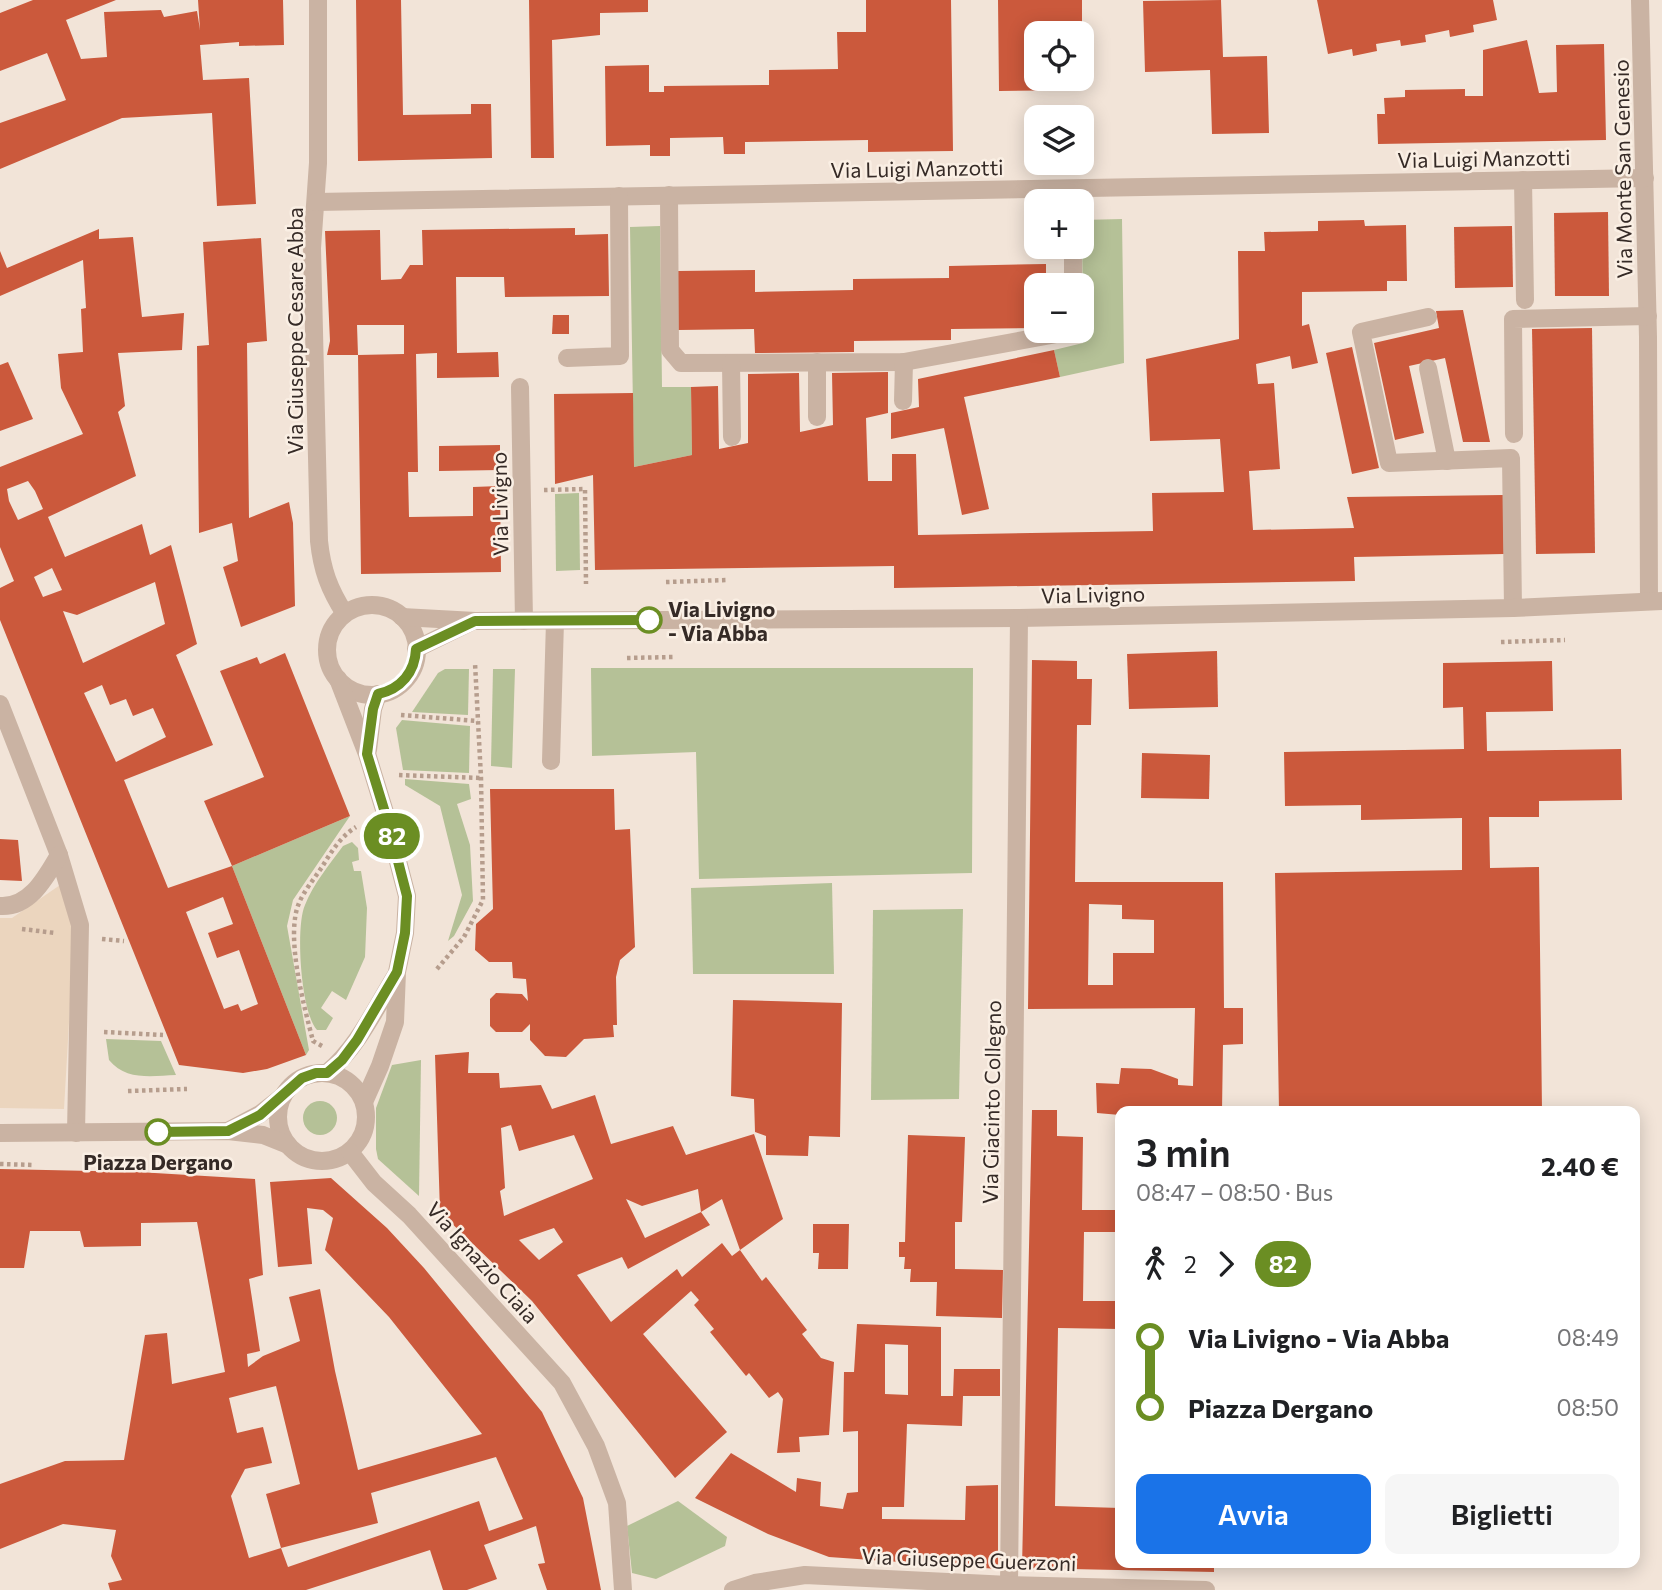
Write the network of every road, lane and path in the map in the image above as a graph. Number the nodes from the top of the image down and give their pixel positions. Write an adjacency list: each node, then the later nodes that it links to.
1 (318, 0): 9 (street, Via Giuseppe Cesare Abba)
2 (1640, 0): 3 (street, Via Monte San Genesio)
3 (1645, 177): 4 (street, Via Luigi Manzotti); 11 (street, Via Monte San Genesio)
4 (1523, 180): 5 (street, Via Luigi Manzotti); 10 (street)
5 (1094, 194)
6 (669, 195): 7 (street, Via Luigi Manzotti); 8 (street, Via Luigi Manzotti); 18 (street)
7 (1024, 195)
8 (619, 196): 9 (street, Via Luigi Manzotti); 15 (street)
9 (316, 202): 32 (street, Via Giuseppe Cesare Abba)
10 (1525, 300)
11 (1648, 316): 13 (street, Via Monte San Genesio); 23 (street)
12 (1428, 317): 25 (street)
13 (1655, 336): 30 (street, Via Monte San Genesio)
14 (1024, 340): 17 (street)
15 (567, 358)
16 (817, 362): 17 (street); 18 (street); 22 (street)
17 (904, 362): 21 (street)
18 (731, 363): 24 (street)
19 (1428, 368): 25 (street)
20 (520, 387): 36 (street, Via Livigno)
21 (903, 401)
22 (817, 417)
23 (1514, 433)
24 (733, 437)
25 (1447, 461): 31 (street)
26 (553, 490): 29 (path)
27 (727, 580): 28 (path)
28 (666, 582)
29 (586, 584)
30 (1656, 601): 31 (street, Via Livigno)
31 (1513, 608): 34 (street, Via Livigno)
32 (345, 614): 33 (street); 44 (street)
33 (402, 617): 35 (street, Via Livigno); 40 (street)
34 (1019, 618): 37 (street, Via Livigno); 73 (street, Via Giacinto Collegno)
35 (475, 621): 36 (street, Via Livigno); 40 (street, Via Livigno)
36 (524, 621): 37 (street, Via Livigno)
37 (555, 621): 50 (street)
38 (1565, 640): 39 (path)
39 (1501, 642)
40 (416, 649): 45 (street)
41 (673, 657): 42 (path)
42 (627, 658)
43 (475, 663): 48 (path)
44 (338, 680): 45 (street); 49 (street)
45 (378, 694): 49 (street)
46 (0, 704): 54 (street)
47 (401, 715): 48 (path)
48 (478, 721): 52 (path)
49 (367, 754): 57 (street)
50 (551, 761)
51 (399, 775): 52 (path)
52 (481, 778): 56 (path)
53 (356, 827): 60 (path)
54 (59, 855): 55 (street); 68 (street)
55 (0, 906)
56 (437, 969)
57 (397, 972): 61 (street); 65 (street)
58 (104, 1032): 59 (path)
59 (163, 1035)
60 (324, 1047)
61 (327, 1073): 64 (street); 65 (street)
62 (187, 1088): 63 (path)
63 (128, 1091)
64 (283, 1096): 66 (street); 69 (street)
65 (364, 1102): 70 (street)
66 (228, 1131): 68 (street); 69 (street)
67 (6, 1133): 68 (street)
68 (75, 1133)
69 (288, 1145): 70 (street)
70 (350, 1152): 74 (street, Via Ignazio Ciaia)
71 (0, 1164): 72 (path)
72 (34, 1165)
73 (1009, 1585): 75 (street, Via Giuseppe Guerzoni); 76 (street, Via Giuseppe Guerzoni)
74 (623, 1590)
75 (733, 1590)
76 (1192, 1590): 77 (street, Via Giuseppe Guerzoni)
77 (1206, 1590)

